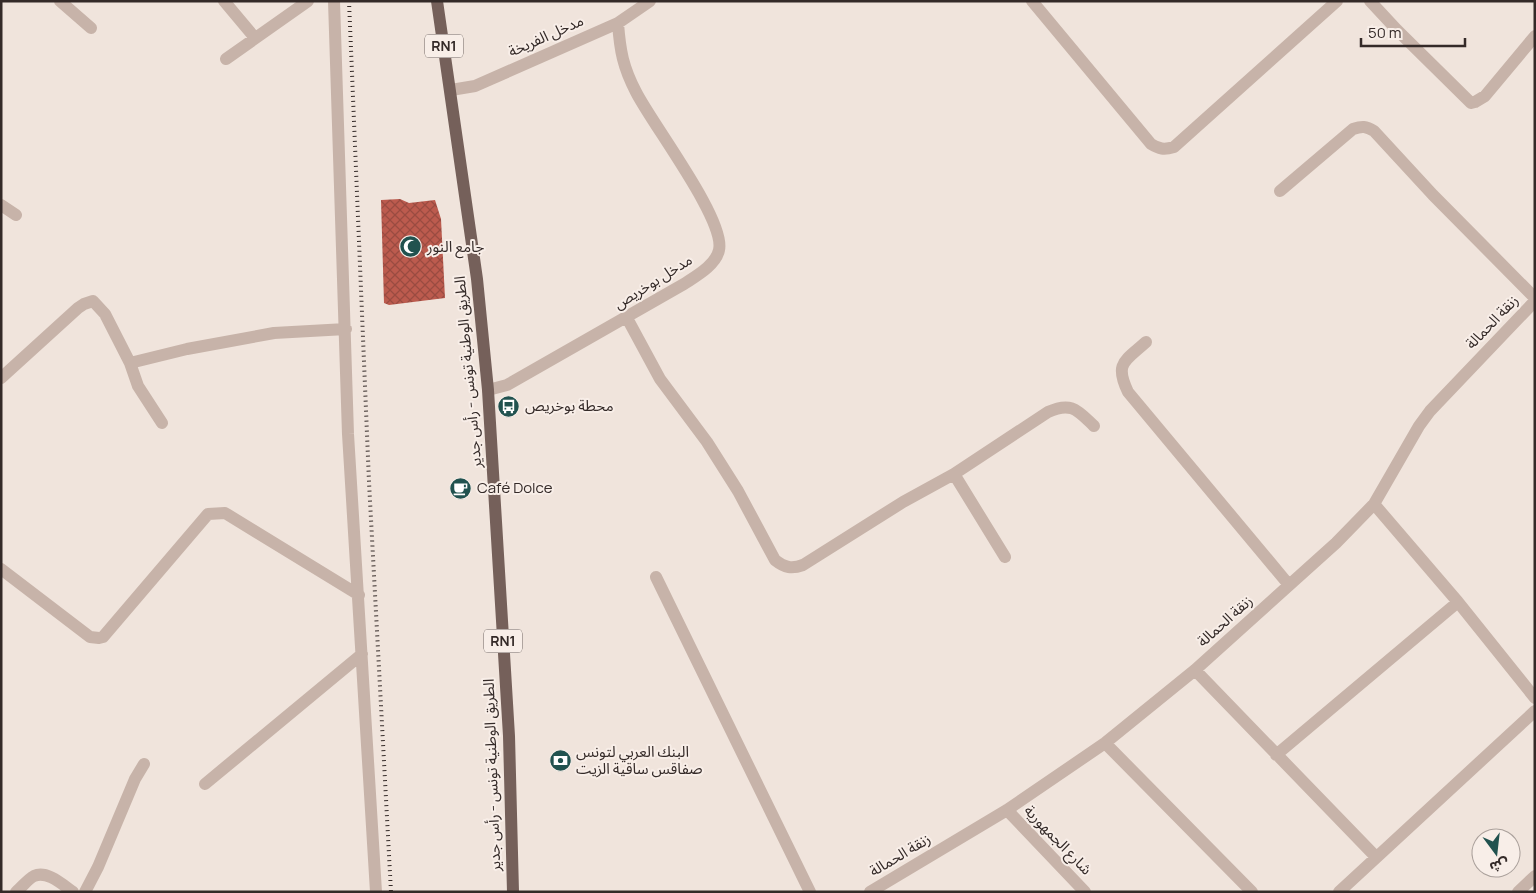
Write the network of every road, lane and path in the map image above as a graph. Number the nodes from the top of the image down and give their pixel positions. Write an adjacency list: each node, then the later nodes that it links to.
1 (60, 1): 11 (street)
2 (224, 1): 13 (street)
3 (308, 1): 13 (street)
4 (334, 1): 21 (street)
5 (437, 1): 15 (main road, الطريق الوطنية تونس - رأس جدير / RN1)
6 (650, 1): 10 (street, مدخل الفريخة)
7 (1032, 1): 8 (street)
8 (1337, 1)
9 (1370, 1): 12 (street)
10 (618, 23): 15 (street, مدخل الفريخة); 20 (street, مدخل بوخريص)
11 (91, 28)
12 (1535, 36)
13 (255, 38): 14 (street)
14 (226, 59)
15 (451, 90): 25 (main road, الطريق الوطنية تونس - رأس جدير / RN1)
16 (1280, 191): 19 (street)
17 (1, 205): 18 (street)
18 (16, 215)
19 (1535, 299): 29 (street, زنقة الحمالة)
20 (627, 318): 25 (street, مدخل بوخريص); 28 (street)
21 (346, 329): 23 (street); 34 (street)
22 (1146, 342): 33 (street)
23 (130, 363): 24 (street); 26 (street)
24 (2, 378)
25 (488, 390): 51 (main road, الطريق الوطنية تونس - رأس جدير / RN1)
26 (162, 423)
27 (1094, 426): 28 (street)
28 (954, 474): 30 (street)
29 (1374, 504): 33 (street, زنقة الحمالة); 35 (street)
30 (1005, 557)
31 (1, 569): 34 (street)
32 (656, 577): 52 (street)
33 (1289, 585): 37 (street, زنقة الحمالة)
34 (359, 595): 36 (street)
35 (1458, 602): 38 (street); 41 (street)
36 (362, 654): 43 (street); 50 (street)
37 (1195, 670): 40 (street, زنقة الحمالة); 41 (street)
38 (1535, 698)
39 (1535, 712): 45 (street)
40 (1105, 743): 44 (street, زنقة الحمالة); 55 (street)
41 (1276, 755): 45 (street)
42 (144, 764): 49 (street)
43 (205, 784)
44 (1007, 810): 53 (street, زنقة الحمالة); 54 (street, شارع الجمهورية)
45 (1376, 857): 56 (street)
46 (1535, 876): 57 (street)
47 (16, 892): 48 (street)
48 (73, 892)
49 (84, 892)
50 (376, 892)
51 (513, 892)
52 (810, 892)
53 (870, 892)
54 (1085, 892)
55 (1252, 892)
56 (1339, 892)
57 (1518, 892)

